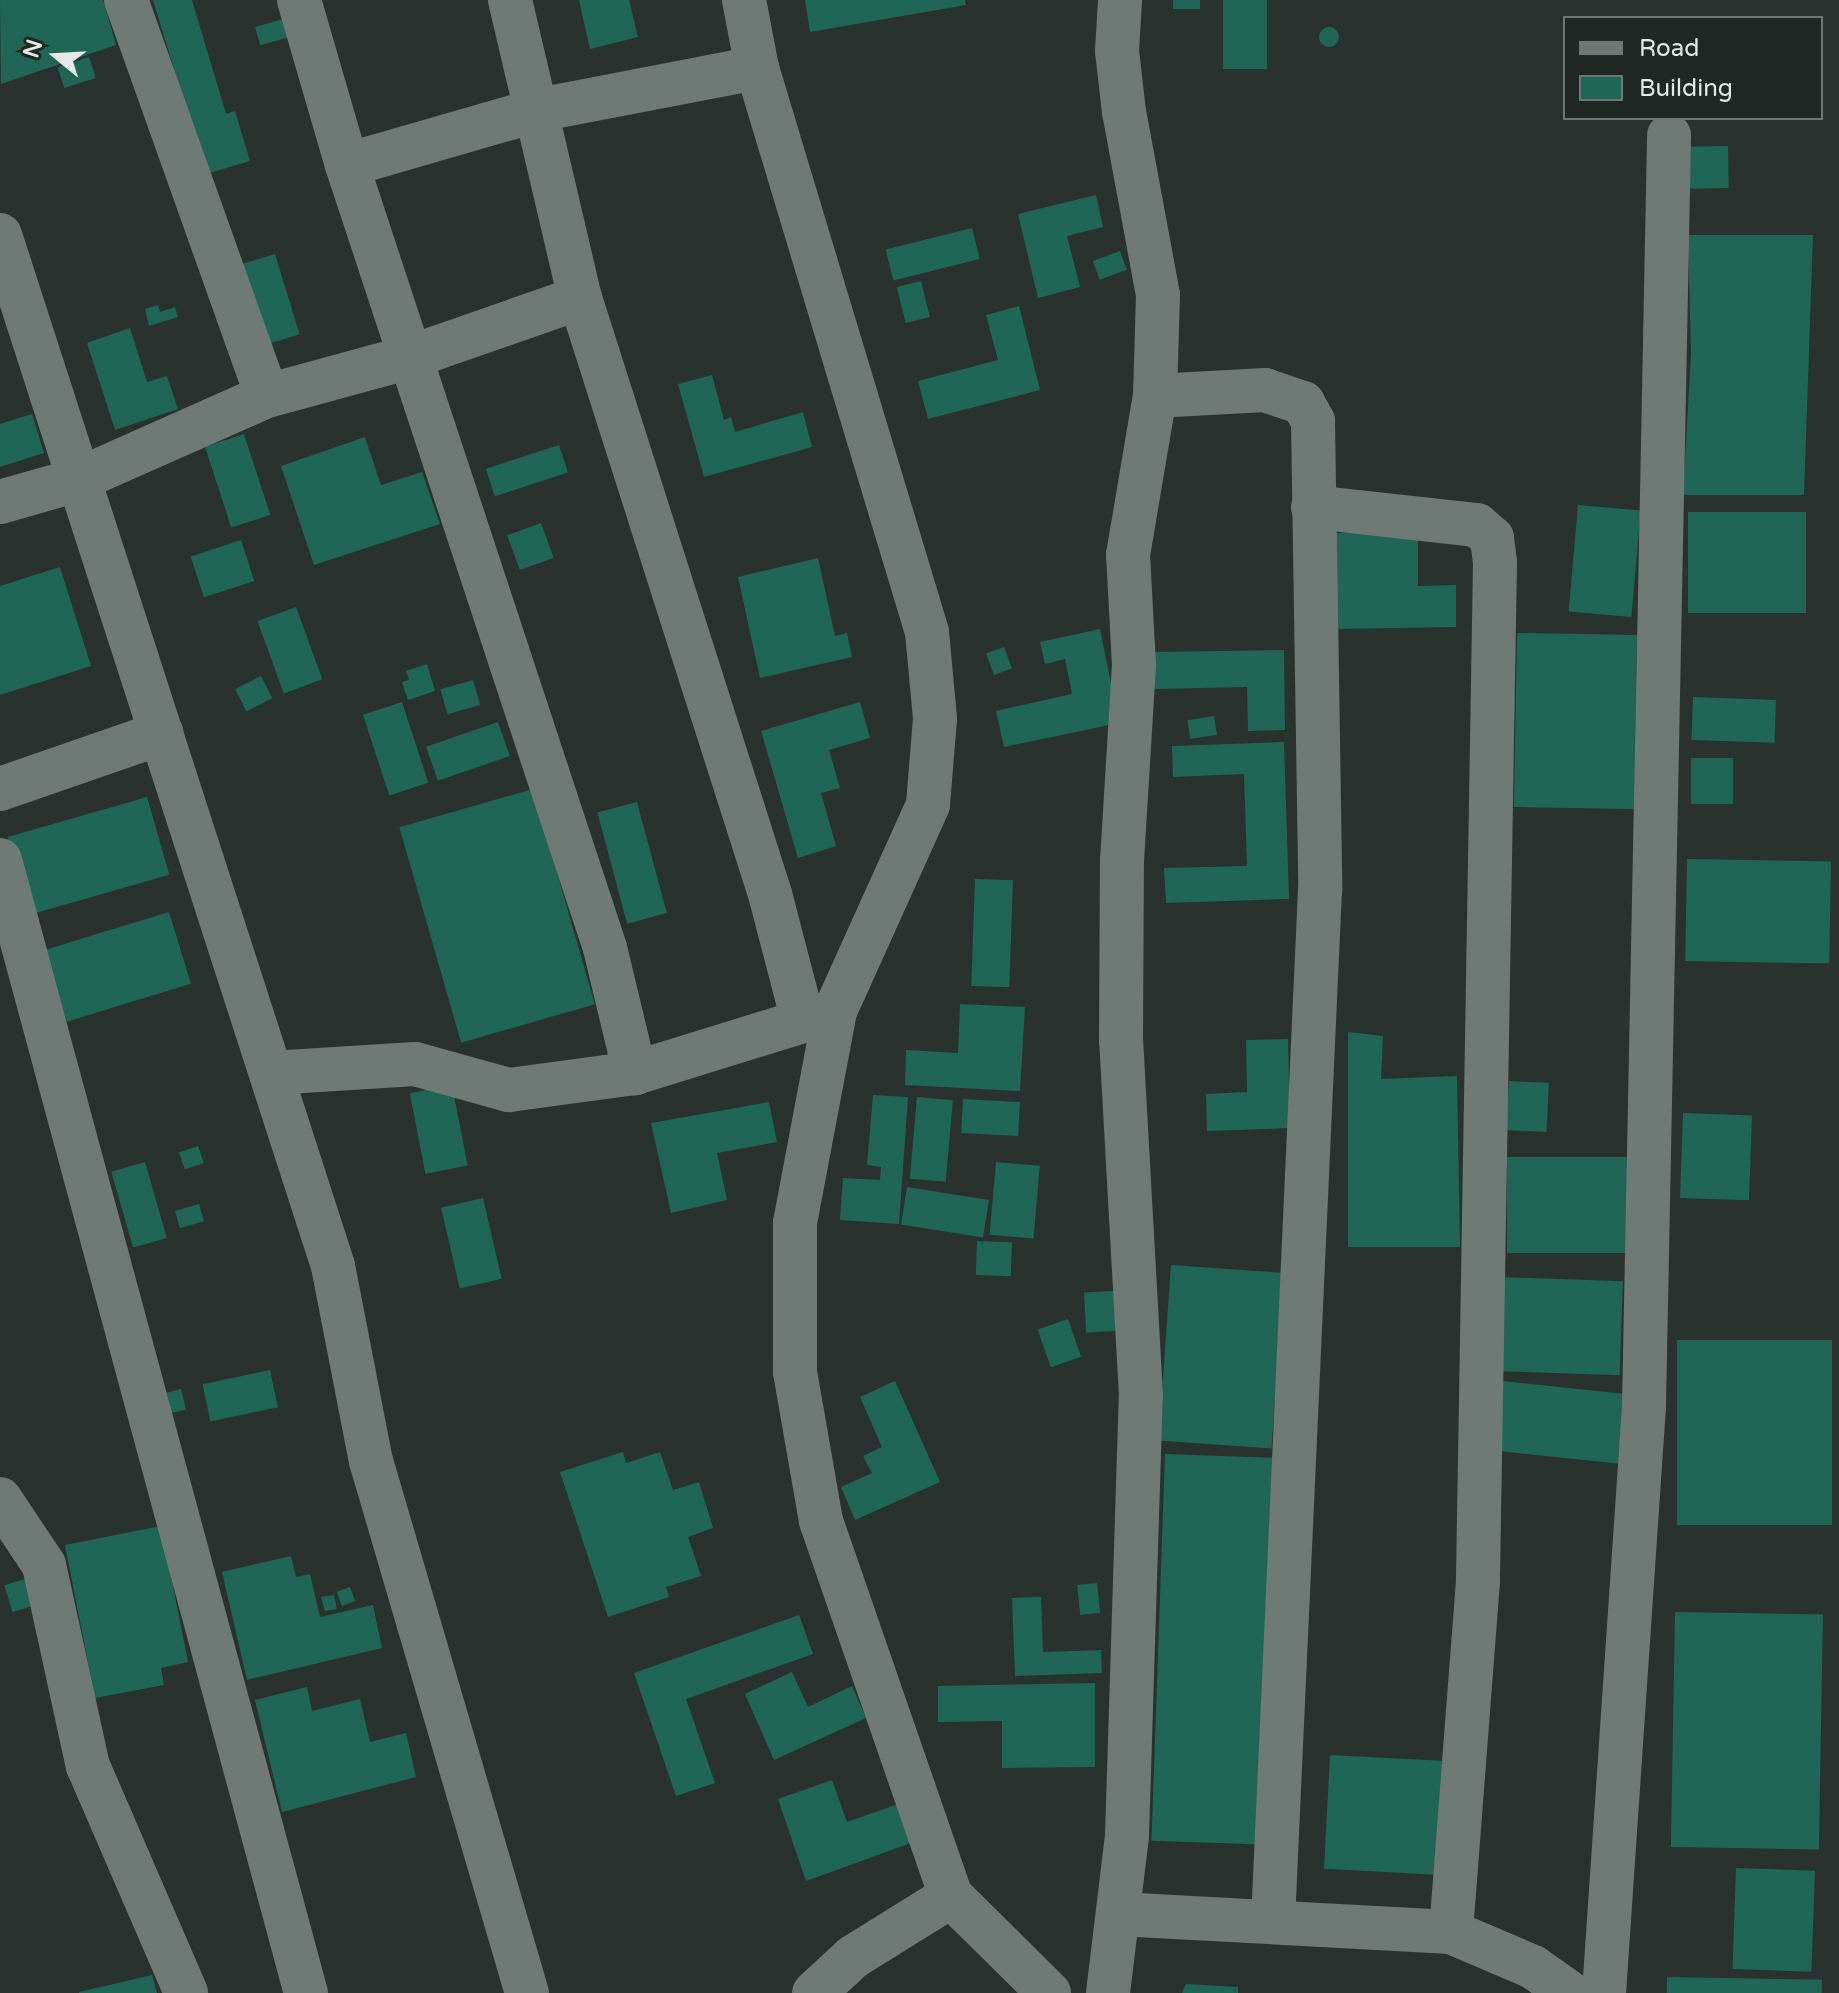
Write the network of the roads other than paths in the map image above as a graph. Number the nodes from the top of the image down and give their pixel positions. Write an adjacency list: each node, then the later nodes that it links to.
1 (126, 0): 13 (street)
2 (299, 0): 9 (street)
3 (510, 0): 7 (street)
4 (744, 0): 6 (street)
5 (1120, 0): 14 (street)
6 (757, 68): 7 (street); 21 (street)
7 (538, 110): 9 (street); 11 (street)
8 (1669, 135): 36 (street)
9 (347, 165): 12 (street)
10 (0, 235): 15 (street)
11 (580, 298): 12 (street); 21 (street)
12 (413, 356): 13 (street); 23 (street)
13 (267, 396): 15 (street)
14 (1155, 396): 17 (street); 26 (street)
15 (77, 480): 16 (street); 18 (street)
16 (0, 502)
17 (1313, 507): 27 (street); 28 (street)
18 (162, 733): 19 (street); 22 (street)
19 (0, 789)
20 (0, 860): 30 (street)
21 (819, 1016): 23 (street); 25 (street)
22 (271, 1073): 23 (street); 31 (street)
23 (635, 1073)
24 (0, 1499): 29 (street)
25 (951, 1896): 32 (street); 33 (street)
26 (1118, 1914): 27 (street); 34 (street)
27 (1273, 1921): 28 (street)
28 (1451, 1932): 35 (street)
29 (186, 1993)
30 (306, 1993)
31 (527, 1993)
32 (814, 1993)
33 (1049, 1993)
34 (1108, 1993)
35 (1570, 1993)
36 (1604, 1993)

